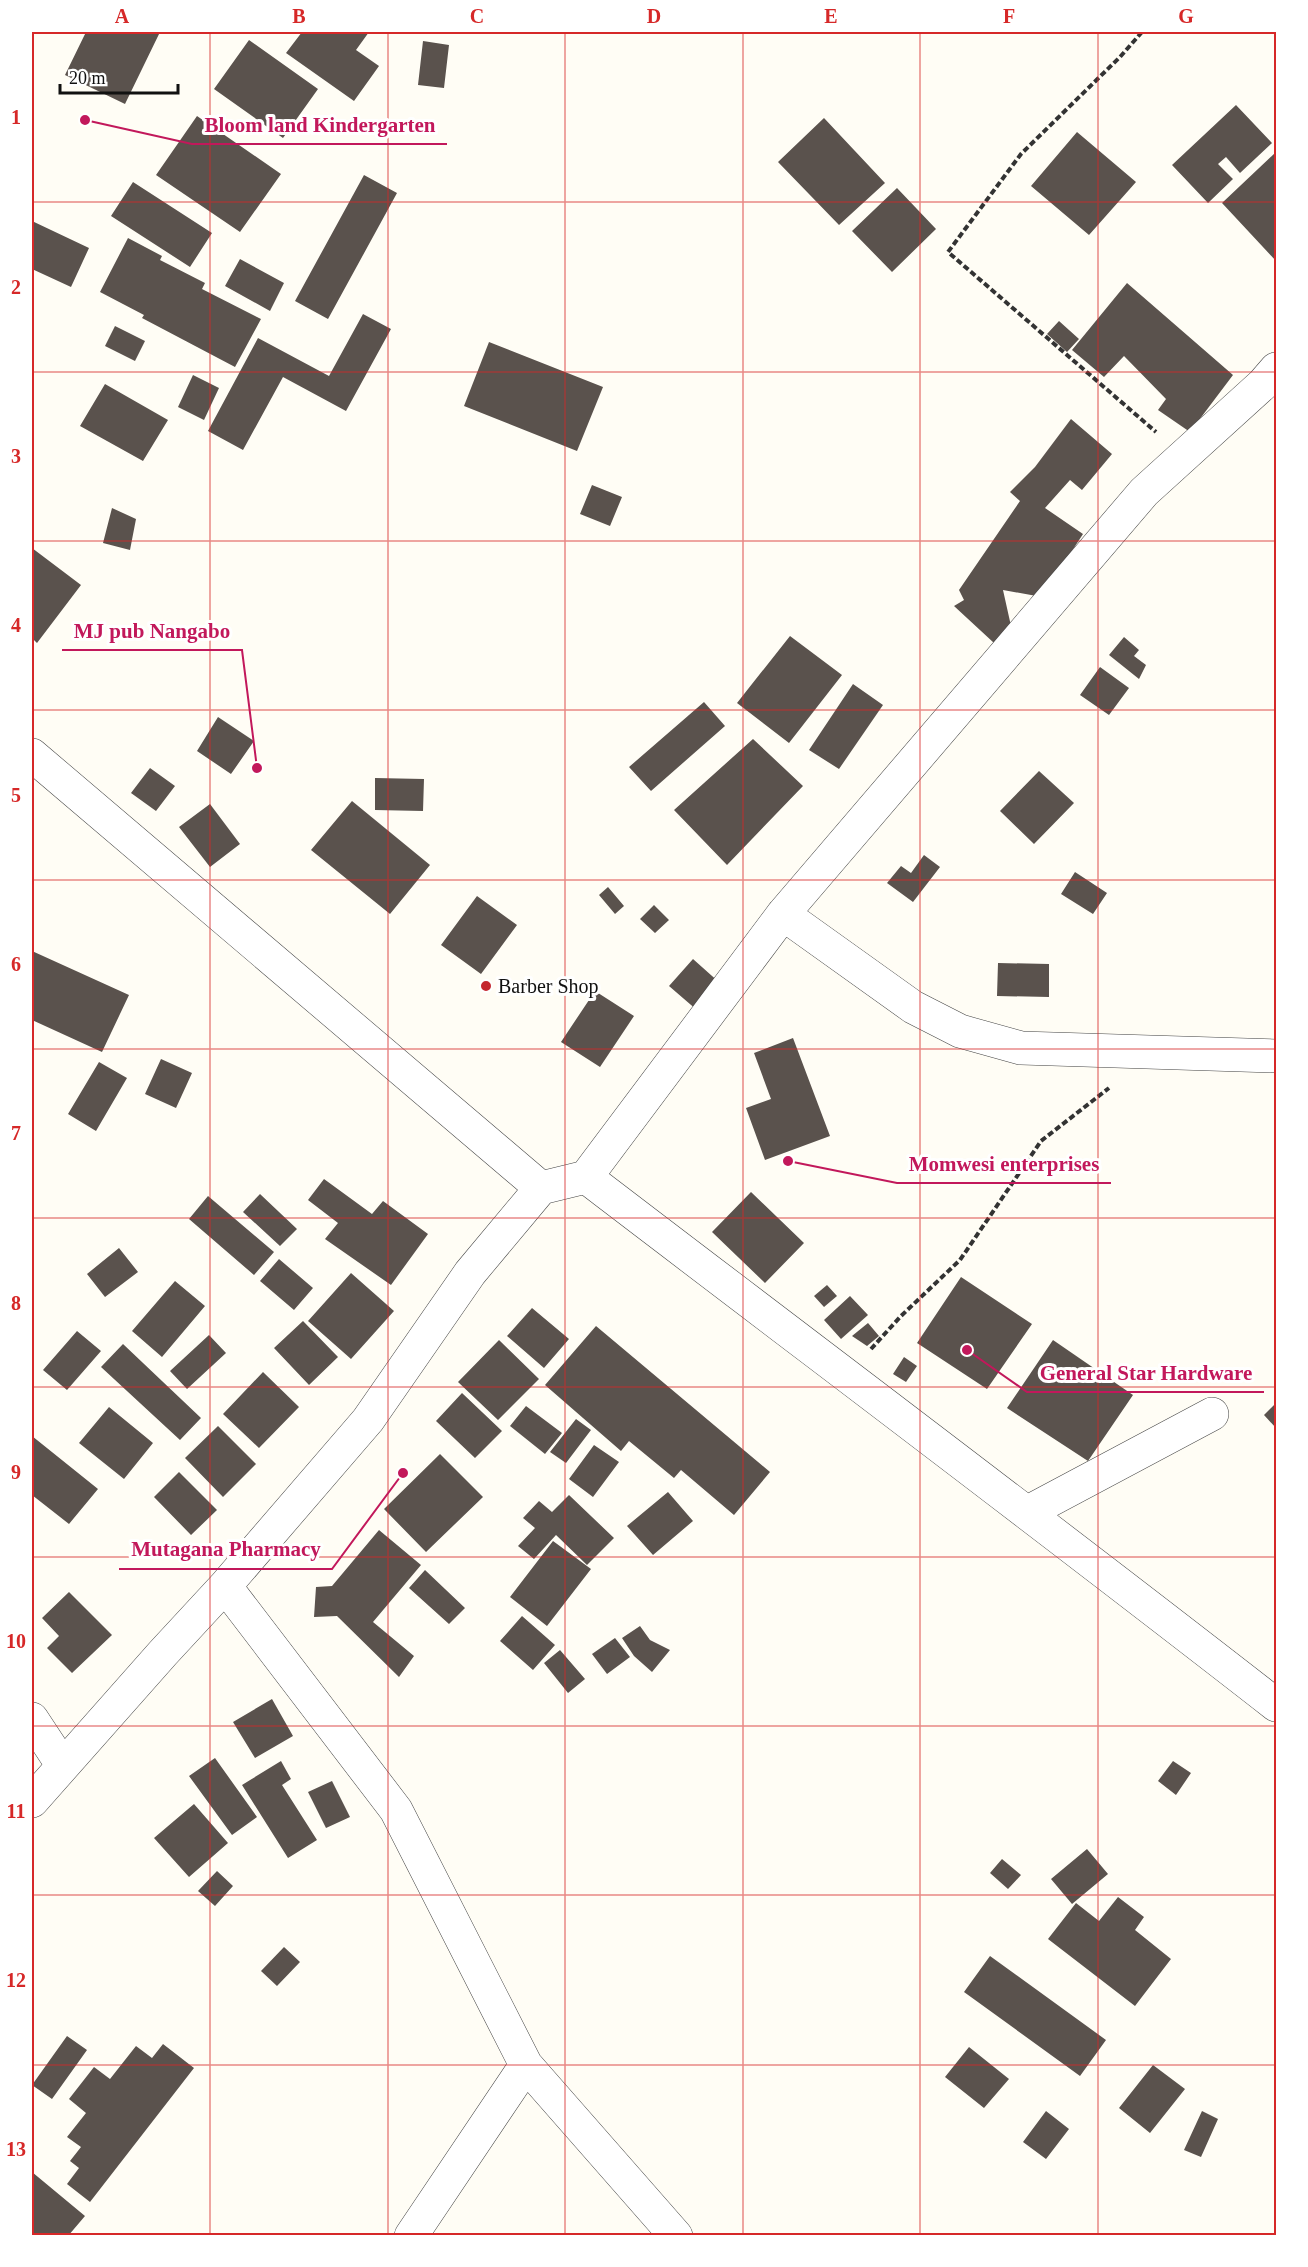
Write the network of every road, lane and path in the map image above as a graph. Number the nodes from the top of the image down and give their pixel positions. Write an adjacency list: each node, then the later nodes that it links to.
1 (1142, 32): 3 (path)
2 (1276, 369): 3 (street)
3 (1184, 456): 5 (street)
4 (32, 755): 9 (street)
5 (783, 914): 6 (street); 8 (street)
6 (1154, 1052): 7 (street); 10 (path)
7 (1276, 1056)
8 (586, 1177): 9 (street); 12 (street)
9 (540, 1188): 13 (street)
10 (868, 1352)
11 (1212, 1414): 12 (street)
12 (1028, 1512): 14 (street)
13 (225, 1586): 16 (street); 18 (street)
14 (1276, 1705)
15 (32, 1719): 16 (street)
16 (63, 1766): 17 (street)
17 (32, 1801)
18 (526, 2065): 19 (street); 20 (street)
19 (411, 2235)
20 (676, 2235)

